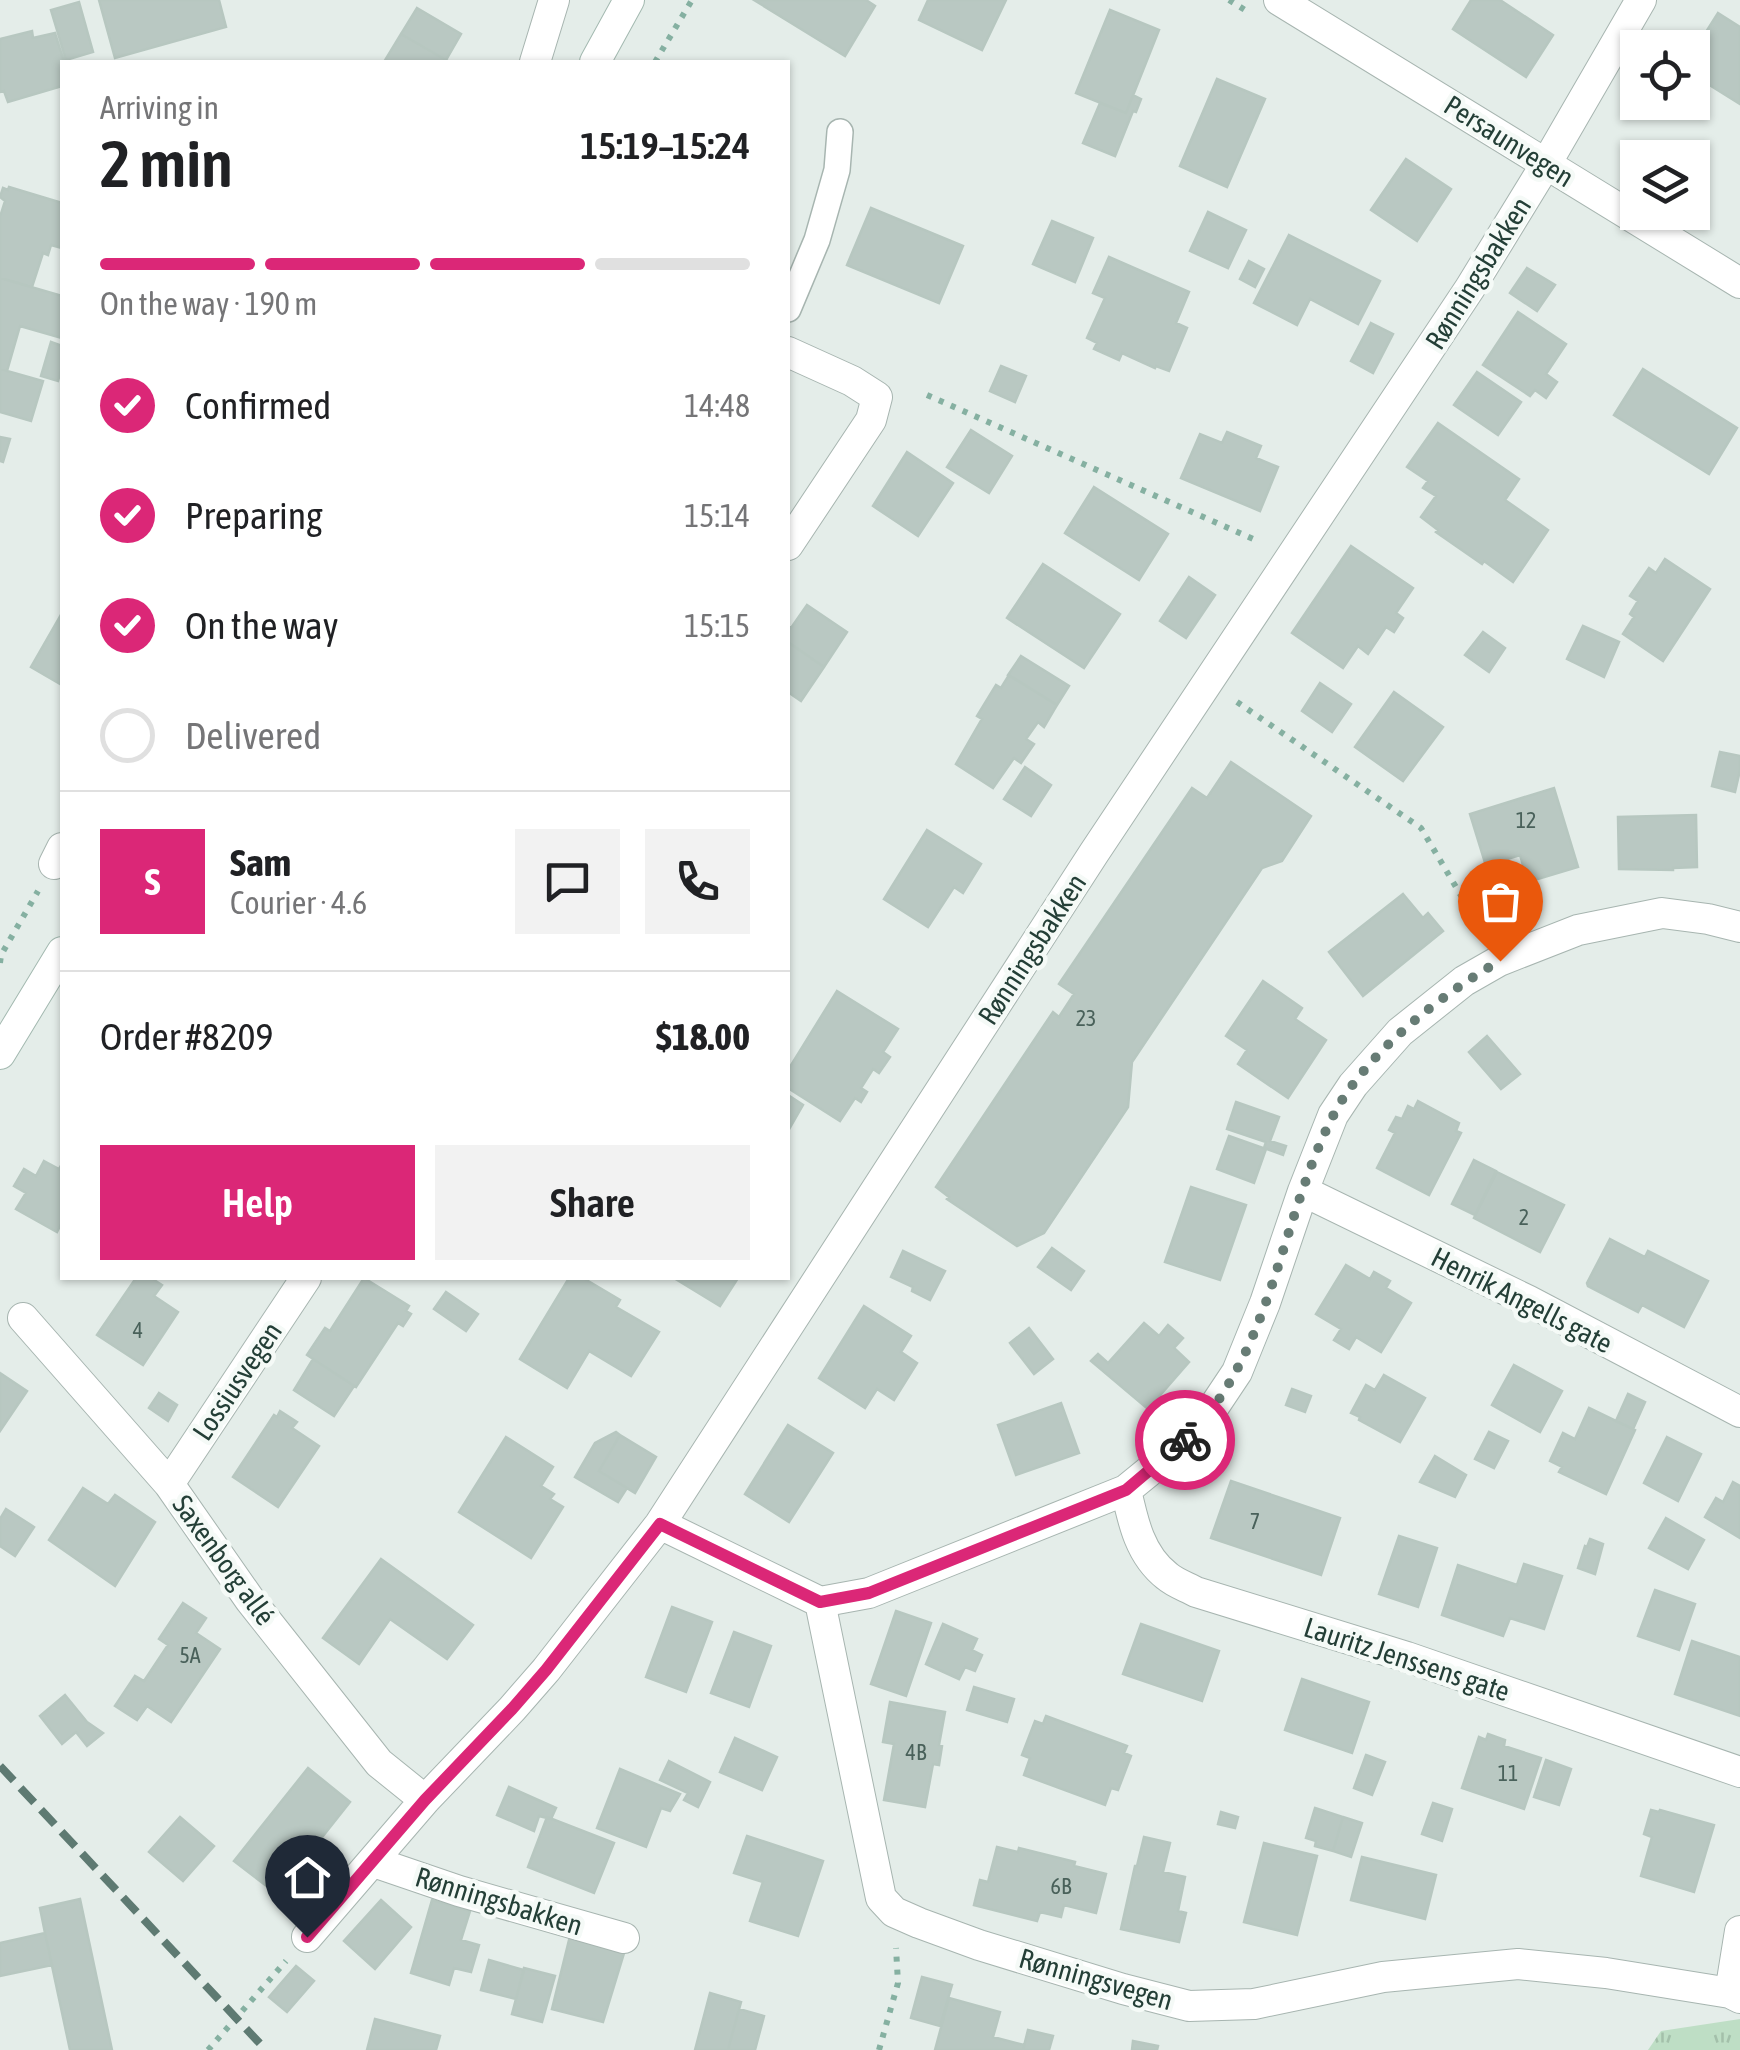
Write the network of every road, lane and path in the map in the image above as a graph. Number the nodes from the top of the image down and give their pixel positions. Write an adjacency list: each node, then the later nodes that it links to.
1 (554, 0): 6 (street)
2 (629, 0): 7 (street)
3 (692, 0): 8 (path)
4 (1279, 0): 10 (street, Persaunvegen)
5 (1641, 0): 10 (street, Rønningsbakken)
6 (537, 60)
7 (596, 60)
8 (656, 60)
9 (840, 132): 12 (lane)
10 (1546, 164): 11 (street, Persaunvegen); 16 (street, Rønningsbakken)
11 (1740, 283)
12 (790, 305)
13 (790, 353): 15 (street)
14 (927, 395): 16 (path)
15 (790, 543)
16 (1292, 556): 17 (street, Rønningsbakken)
17 (1207, 681): 21 (path); 30 (street, Rønningsbakken)
18 (58, 856): 22 (path)
19 (1740, 927): 21 (street)
20 (60, 955): 23 (street)
21 (1500, 961): 24 (street)
22 (0, 963)
23 (0, 1054)
24 (1302, 1192): 27 (street, Henrik Angells gate); 29 (street)
25 (305, 1280): 28 (street, Lossiusvegen)
26 (23, 1318): 28 (street, Saxenborg allé)
27 (1740, 1412)
28 (169, 1484): 33 (street, Saxenborg allé)
29 (1126, 1490): 31 (street); 32 (street, Lauritz Jenssens gate)
30 (660, 1524): 31 (street); 33 (street, Rønningsbakken)
31 (820, 1602): 35 (street)
32 (1740, 1772)
33 (425, 1800): 34 (street, Rønningsbakken)
34 (374, 1862): 37 (street, Rønningsbakken); 38 (street, Rønningsbakken)
35 (894, 1912): 39 (street, Rønningsvegen); 41 (path)
36 (1740, 1930): 39 (street)
37 (307, 1937): 40 (path)
38 (624, 1938)
39 (1735, 1995)
40 (208, 2050)
41 (879, 2050)

